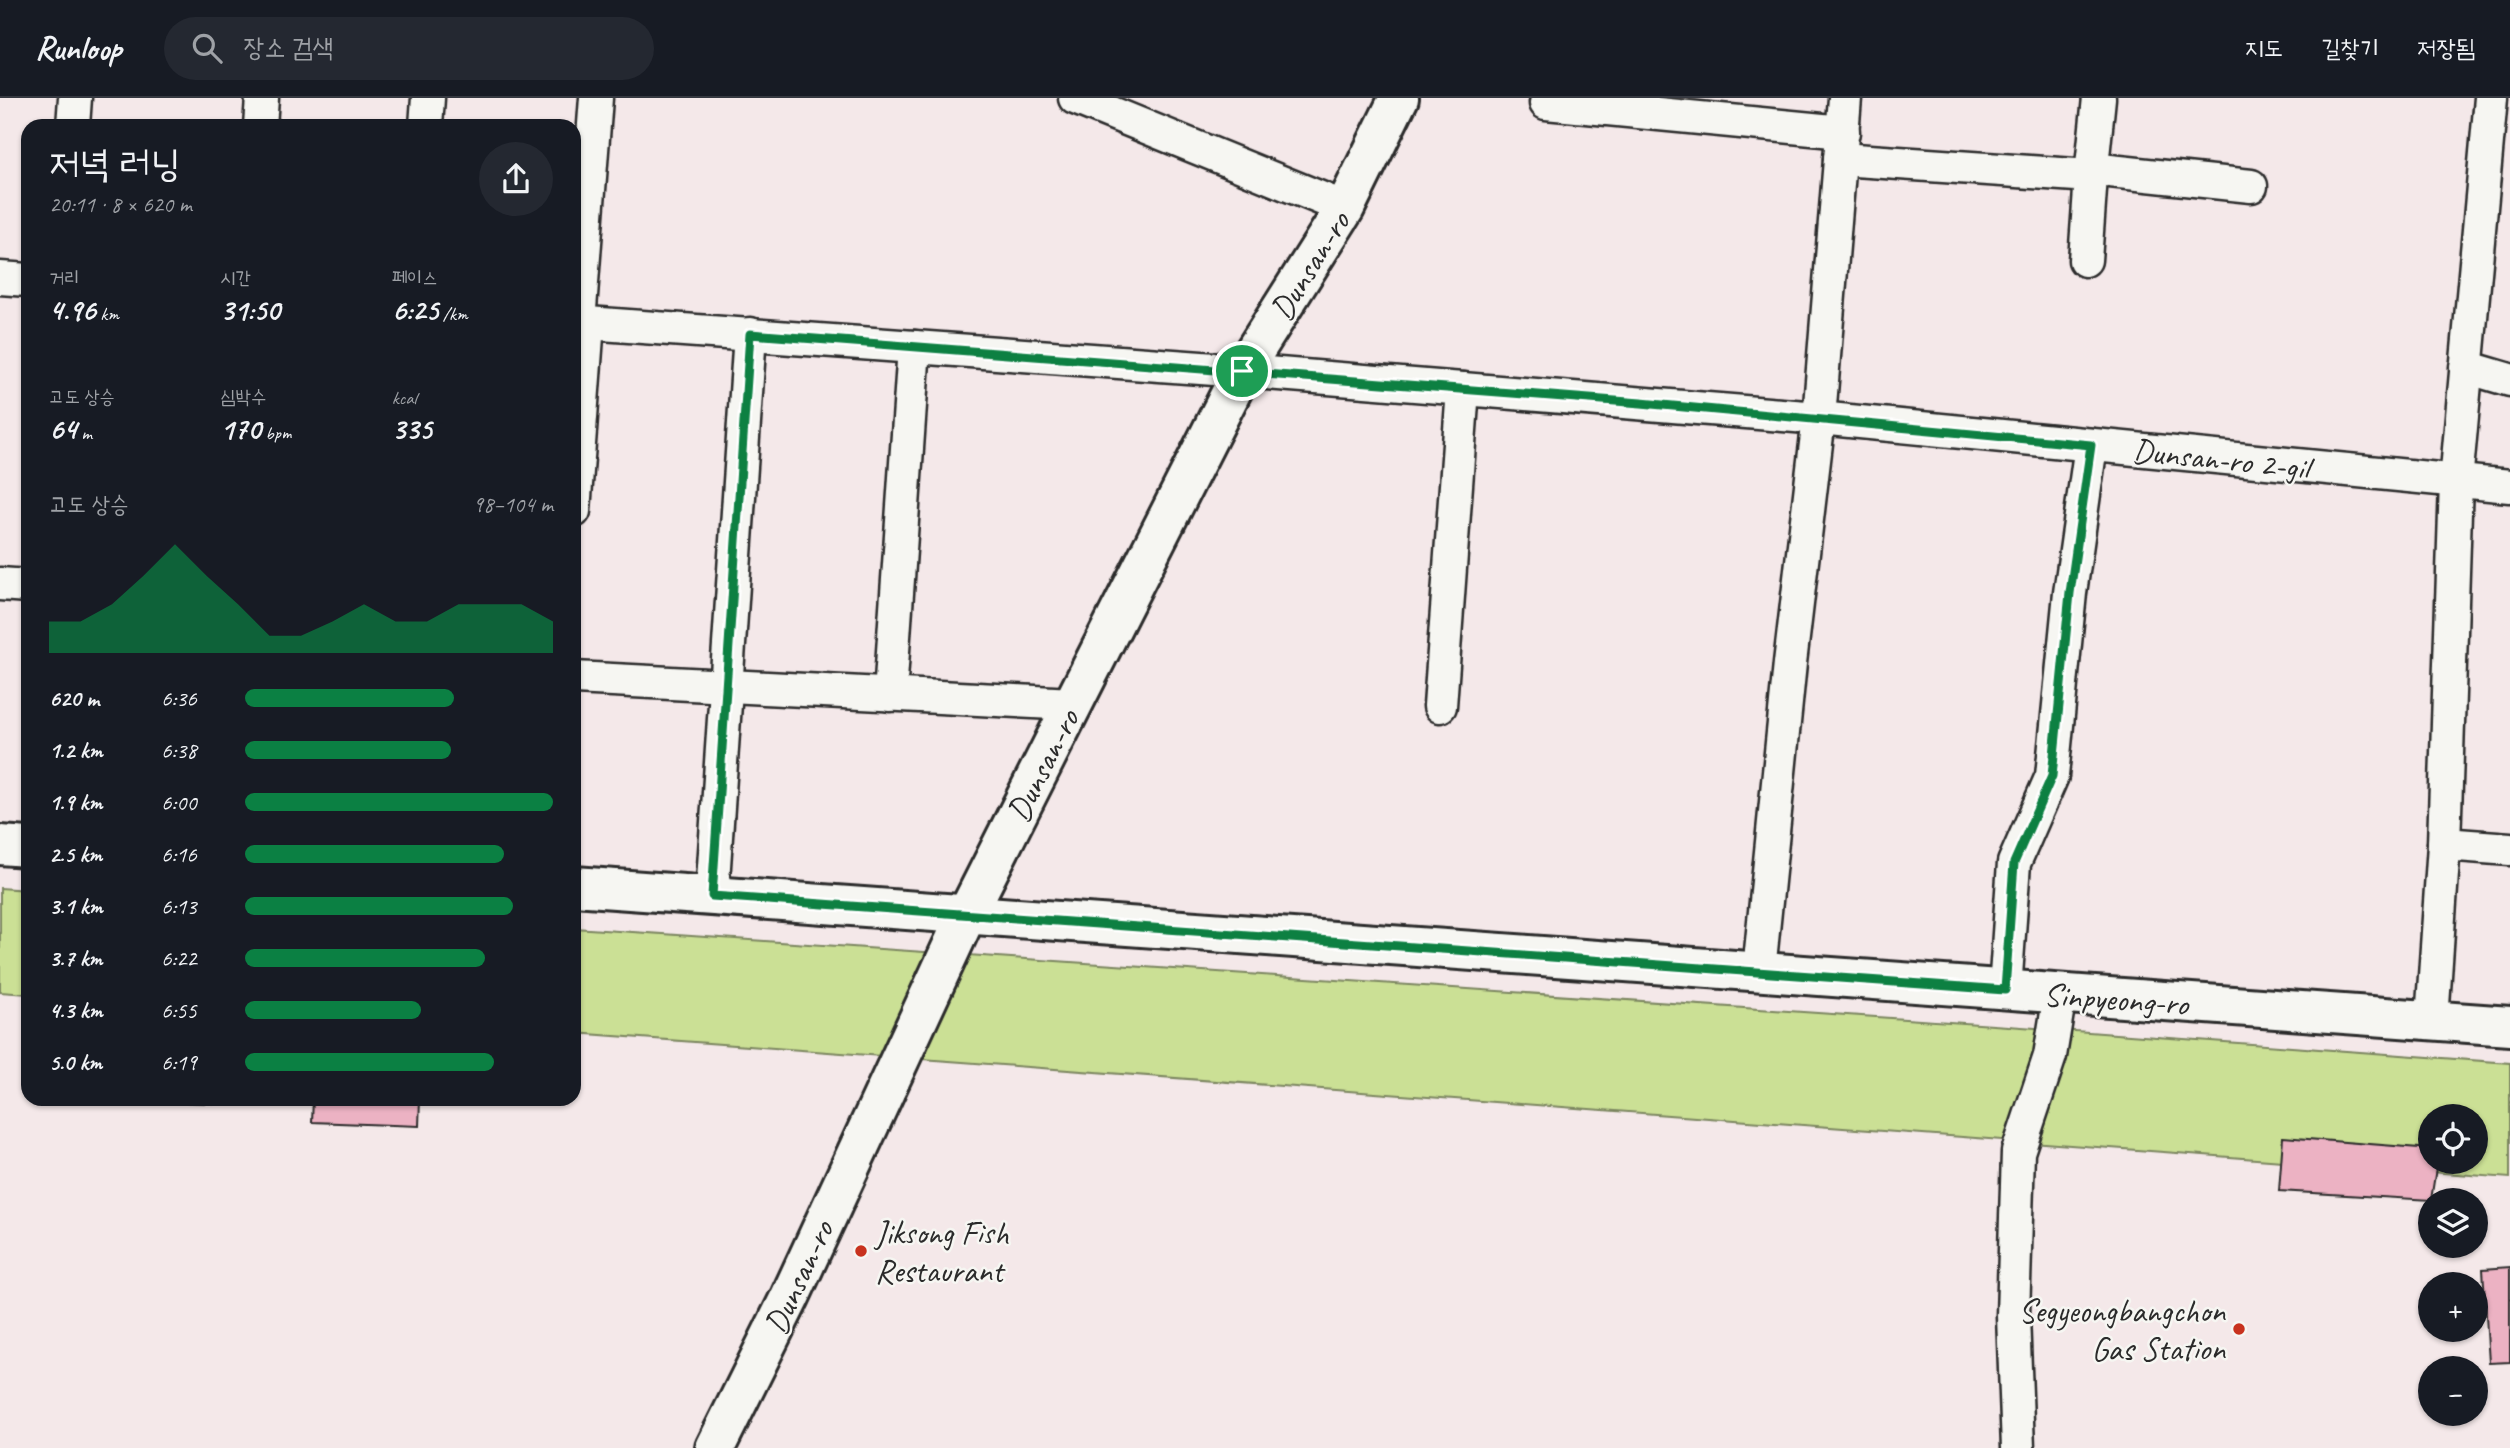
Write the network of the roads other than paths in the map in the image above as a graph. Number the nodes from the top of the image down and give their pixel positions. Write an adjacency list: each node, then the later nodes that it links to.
1 (75, 98): 11 (street)
2 (262, 98): 12 (street)
3 (428, 98): 13 (street)
4 (596, 98): 21 (street)
5 (1075, 98): 17 (street)
6 (1399, 98): 17 (street, Dunsan-ro)
7 (1845, 98): 14 (street)
8 (2099, 98): 15 (street)
9 (2491, 98): 25 (street)
10 (1546, 103): 14 (street)
11 (74, 119)
12 (260, 119)
13 (426, 119)
14 (1841, 145): 15 (street); 29 (street)
15 (2091, 172): 16 (street); 18 (street)
16 (2251, 186)
17 (1346, 208): 26 (street, Dunsan-ro)
18 (2085, 260)
19 (0, 278): 20 (street)
20 (21, 280)
21 (581, 308)
22 (581, 322): 23 (street, Dunsan-ro 2-gil)
23 (750, 334): 24 (street, Dunsan-ro 2-gil); 36 (street)
24 (914, 347): 26 (street, Dunsan-ro 2-gil); 37 (street)
25 (2466, 367): 27 (street); 31 (street)
26 (1242, 371): 28 (street, Dunsan-ro 2-gil); 38 (street, Dunsan-ro)
27 (2510, 380)
28 (1463, 389): 29 (street, Dunsan-ro 2-gil); 39 (street)
29 (1819, 418): 30 (street, Dunsan-ro 2-gil); 47 (street)
30 (2091, 445): 31 (street, Dunsan-ro 2-gil); 48 (street)
31 (2456, 482): 32 (street, Dunsan-ro 2-gil); 40 (street)
32 (2510, 486)
33 (0, 584): 34 (street)
34 (21, 586)
35 (581, 678): 36 (street)
36 (725, 687): 37 (street); 45 (street)
37 (890, 695): 38 (street)
38 (1073, 704): 46 (street, Dunsan-ro)
39 (1440, 706)
40 (2444, 844): 43 (street); 50 (street)
41 (0, 845): 42 (street)
42 (21, 846)
43 (2510, 849)
44 (581, 887): 45 (street, Sinpyeong-ro)
45 (712, 896): 46 (street, Sinpyeong-ro)
46 (967, 914): 47 (street, Sinpyeong-ro); 52 (street, Dunsan-ro)
47 (1759, 971): 48 (street, Sinpyeong-ro)
48 (2005, 990): 49 (street, Sinpyeong-ro)
49 (2060, 994): 50 (street, Sinpyeong-ro); 53 (street)
50 (2432, 1020): 51 (street, Sinpyeong-ro)
51 (2510, 1026)
52 (715, 1448)
53 (2018, 1448)

